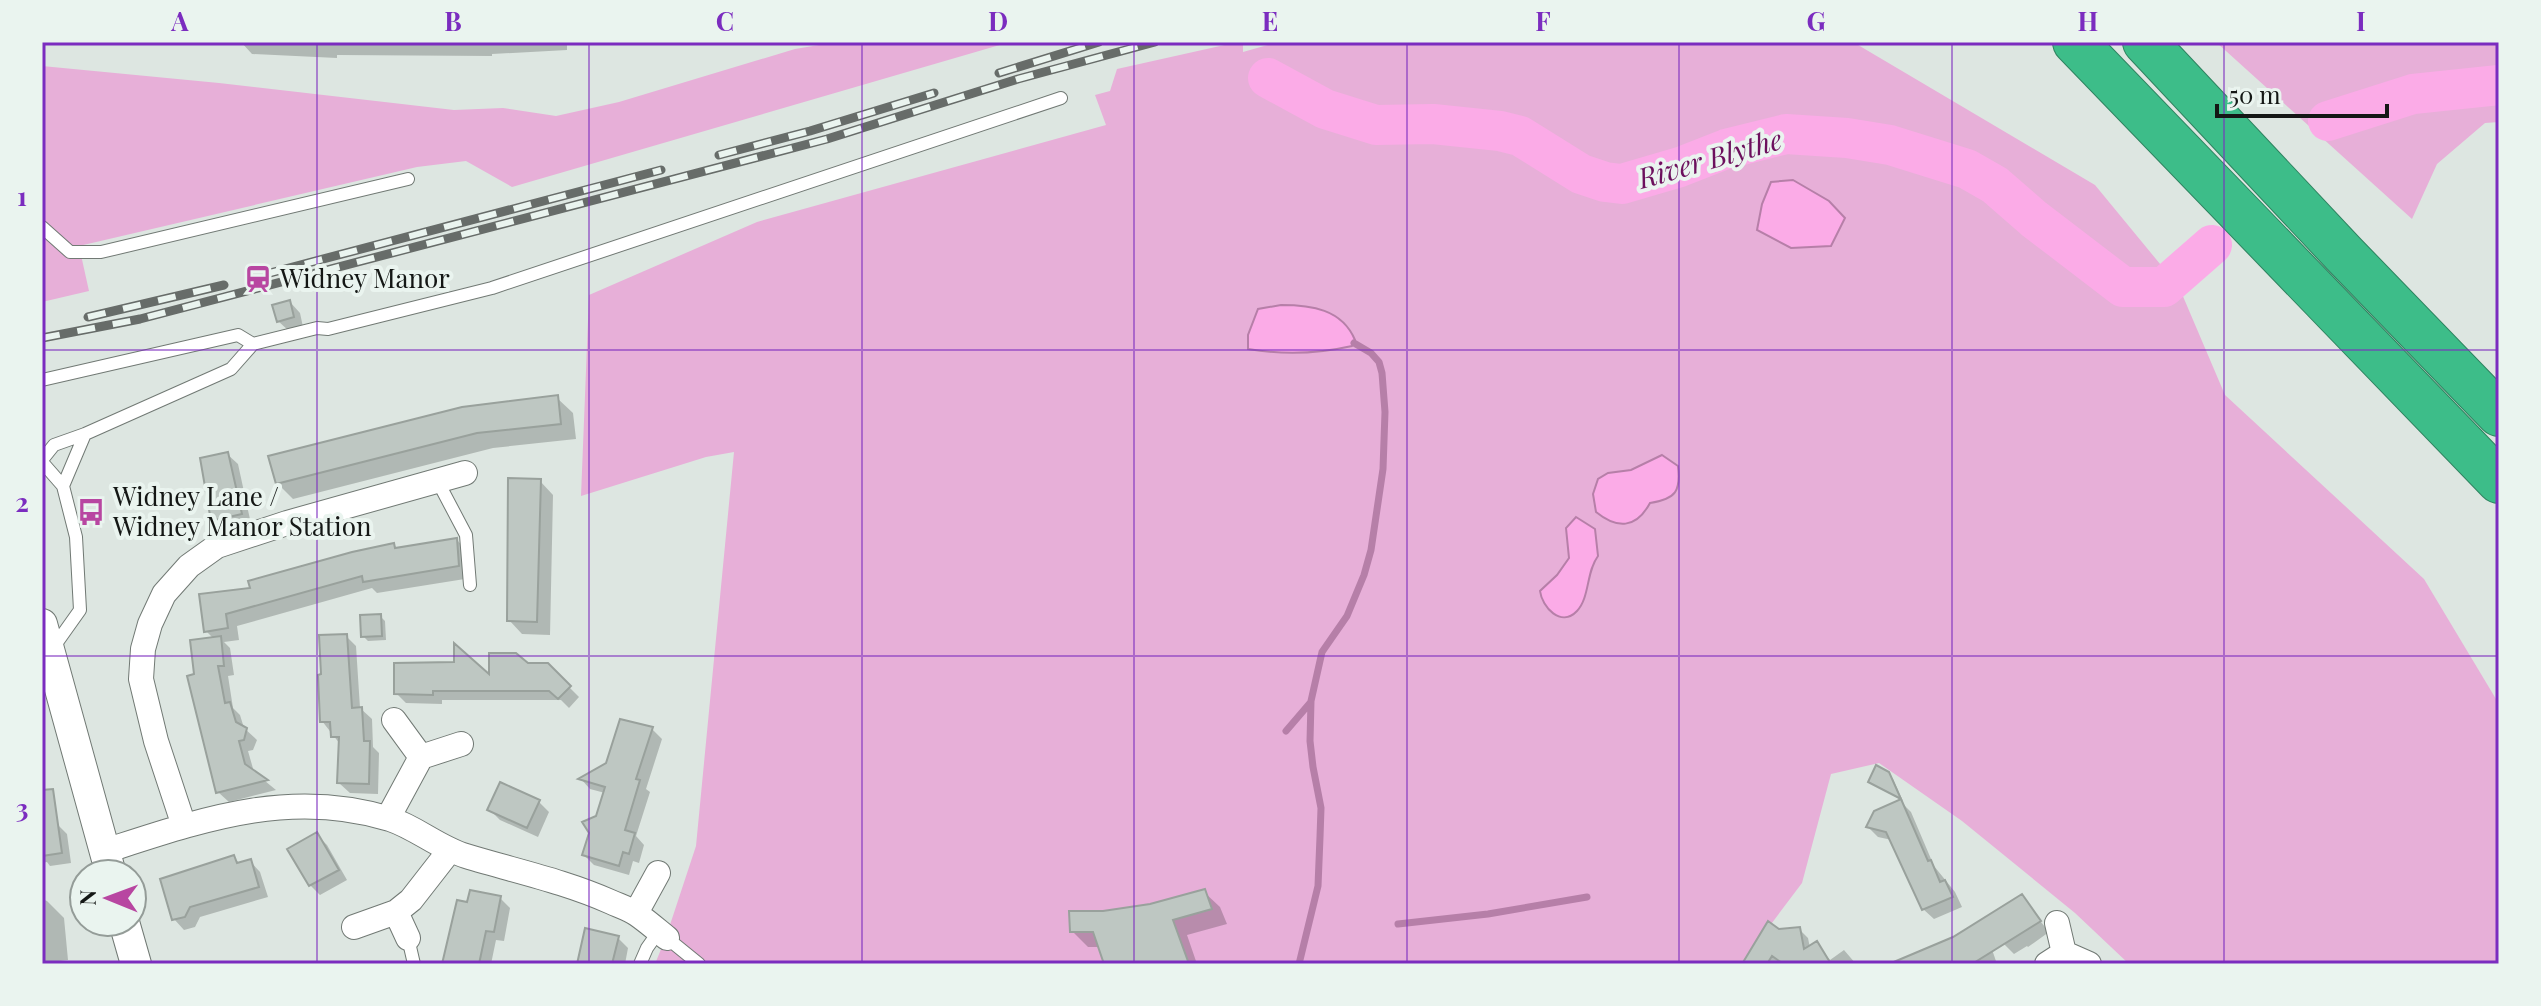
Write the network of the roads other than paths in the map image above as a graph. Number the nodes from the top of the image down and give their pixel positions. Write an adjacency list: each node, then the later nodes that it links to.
1 (2075, 42): 12 (highway)
2 (2145, 42): 8 (highway)
3 (1061, 98): 6 (lane)
4 (408, 179): 5 (lane)
5 (42, 227)
6 (253, 344): 7 (lane); 9 (lane)
7 (42, 380)
8 (2499, 414)
9 (85, 434): 10 (lane); 13 (lane)
10 (42, 461): 13 (lane)
11 (465, 473): 14 (street)
12 (2499, 481)
13 (63, 486): 16 (lane)
14 (428, 490): 15 (lane); 21 (street)
15 (470, 585)
16 (46, 638): 23 (street)
17 (394, 720): 19 (street)
18 (461, 744): 19 (street)
19 (421, 757): 20 (street)
20 (388, 818): 21 (street); 22 (street)
21 (184, 826): 24 (street)
22 (450, 850): 26 (street); 27 (street)
23 (107, 858)
24 (118, 858)
25 (658, 873): 27 (street)
26 (396, 912): 29 (street); 32 (street)
27 (636, 913): 30 (street)
28 (2057, 923): 33 (street)
29 (354, 927)
30 (663, 934): 36 (lane); 37 (lane)
31 (129, 938): 34 (street)
32 (408, 938): 35 (lane)
33 (2055, 959): 38 (street)
34 (136, 964)
35 (414, 964)
36 (640, 964)
37 (699, 964)
38 (2089, 964)

